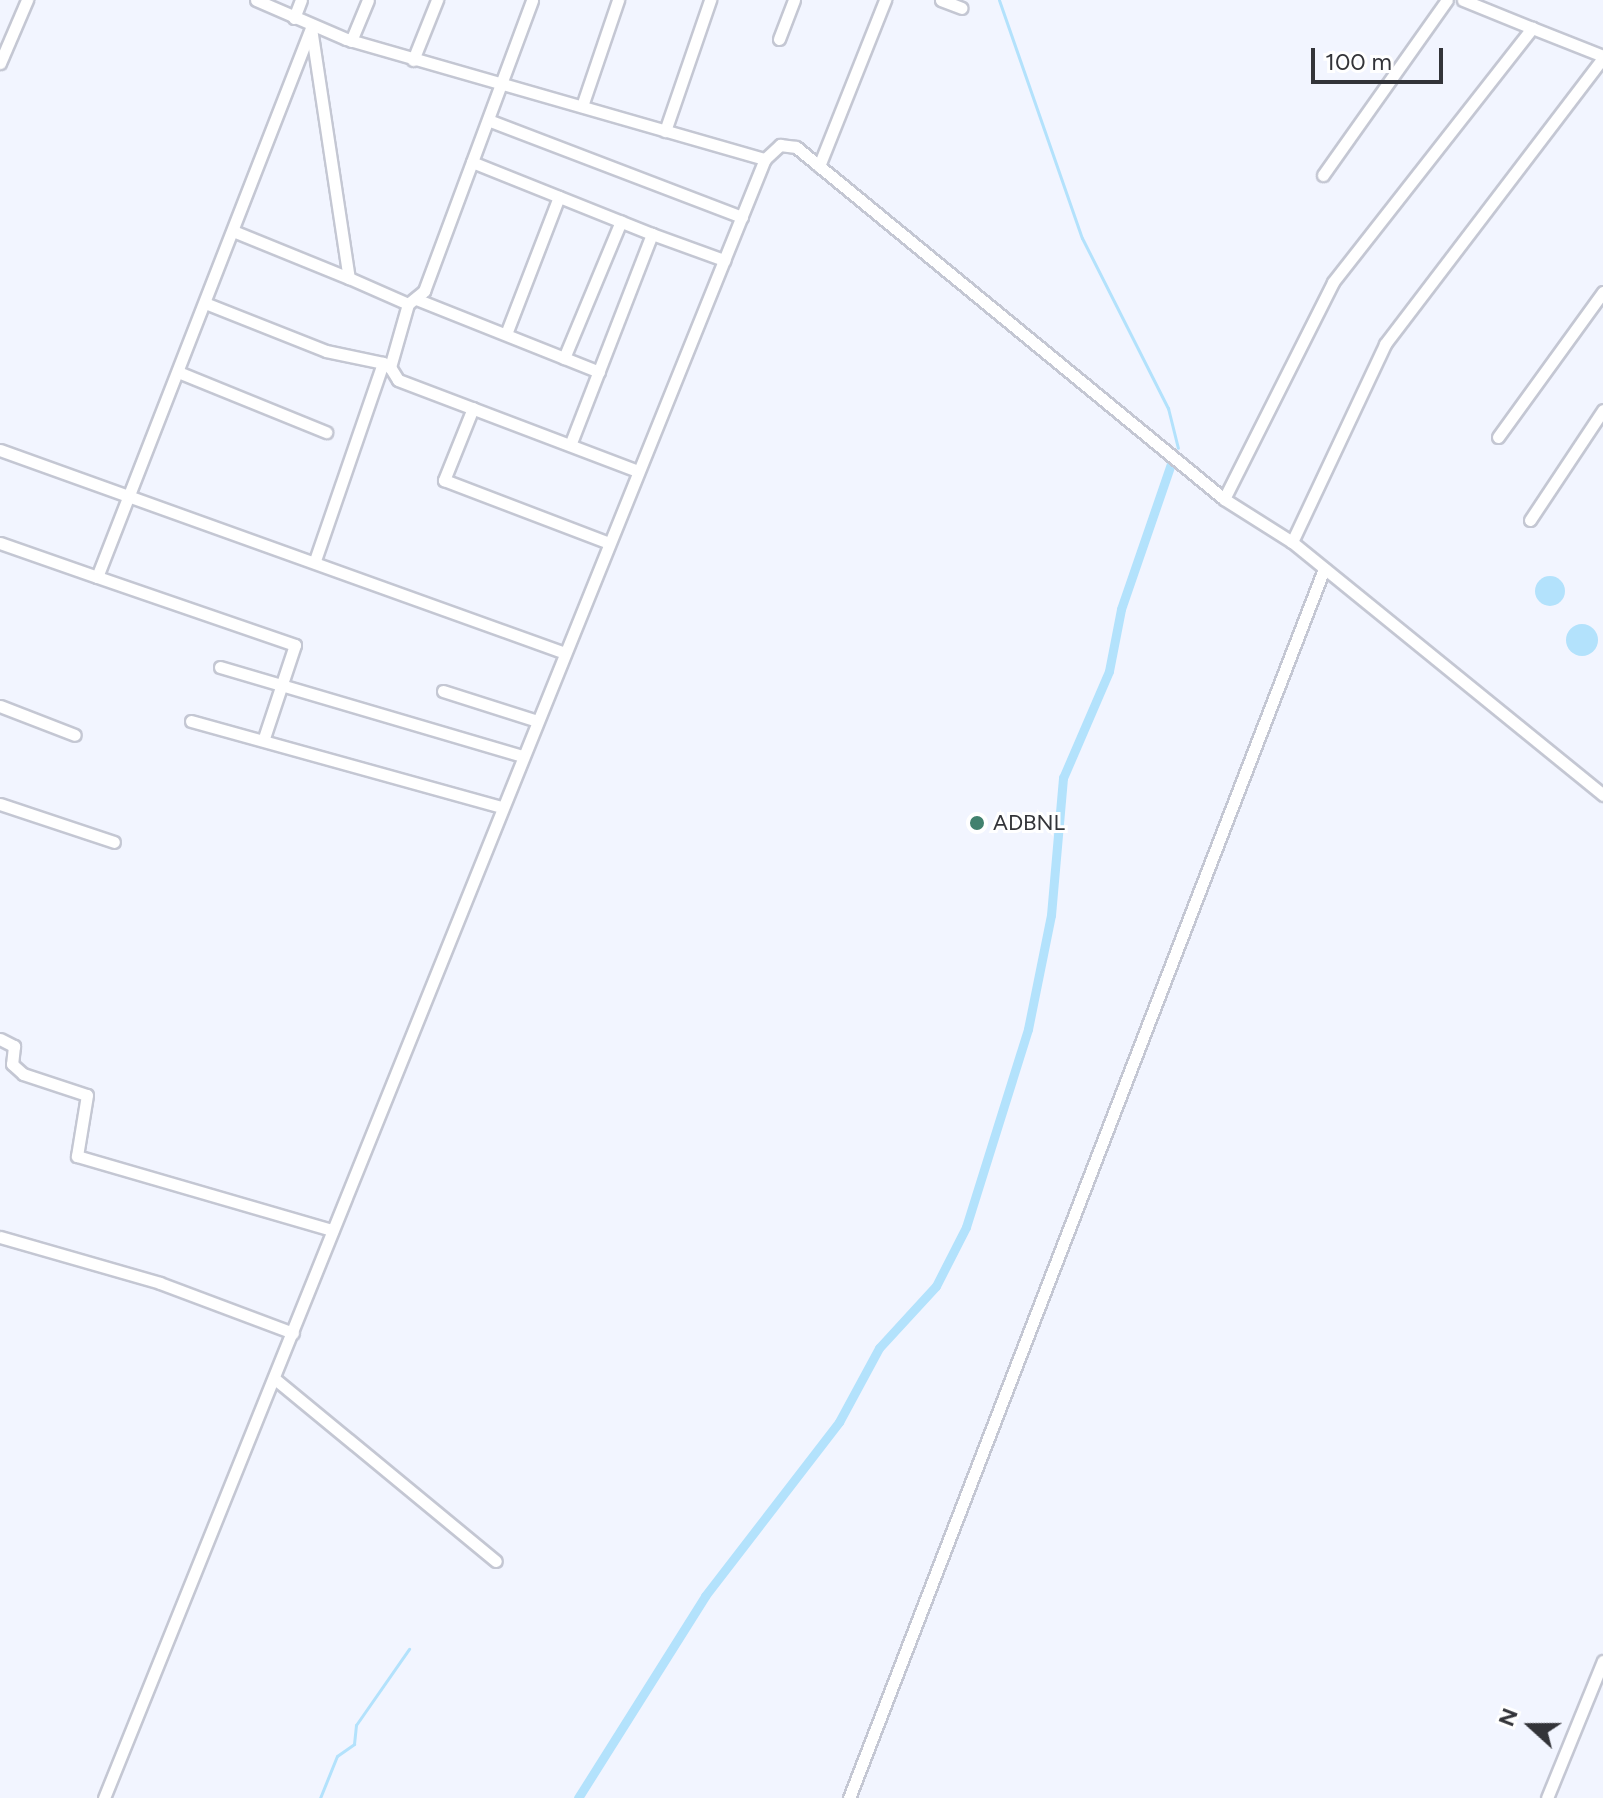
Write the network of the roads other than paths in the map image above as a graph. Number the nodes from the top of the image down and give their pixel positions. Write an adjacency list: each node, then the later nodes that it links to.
1 (27, 0): 22 (street)
2 (256, 0): 15 (street)
3 (301, 0): 15 (street)
4 (368, 0): 19 (street)
5 (437, 0): 21 (street)
6 (532, 0): 23 (street)
7 (618, 0): 24 (street)
8 (710, 0): 26 (street)
9 (794, 0): 18 (street)
10 (885, 0): 29 (street)
11 (941, 0): 14 (street)
12 (1447, 0): 30 (street)
13 (1463, 0): 17 (street)
14 (962, 8)
15 (294, 18): 16 (street)
16 (311, 28): 19 (street); 34 (street); 37 (street)
17 (1532, 28): 20 (street); 54 (street)
18 (779, 39)
19 (351, 41): 21 (street)
20 (1603, 57): 56 (street)
21 (413, 60): 23 (street)
22 (0, 63)
23 (501, 86): 24 (street); 25 (street)
24 (582, 106): 26 (street)
25 (488, 120): 28 (street); 32 (street)
26 (665, 131): 27 (street)
27 (765, 159): 29 (street); 32 (street)
28 (472, 162): 31 (street); 39 (street)
29 (819, 166): 54 (street)
30 (1323, 175)
31 (559, 197): 33 (street); 41 (street)
32 (742, 217): 36 (street)
33 (621, 221): 35 (street); 42 (street)
34 (233, 231): 37 (street); 40 (street)
35 (652, 234): 36 (street); 45 (street)
36 (724, 260): 52 (street)
37 (349, 278): 39 (street)
38 (1603, 292): 49 (street)
39 (412, 301): 41 (street); 43 (street)
40 (205, 303): 43 (street); 44 (street)
41 (506, 334): 42 (street)
42 (564, 358): 45 (street)
43 (386, 365): 46 (street); 59 (street)
44 (178, 372): 48 (street); 53 (street)
45 (599, 372): 50 (street)
46 (473, 408): 50 (street); 58 (street)
47 (1603, 410): 55 (street)
48 (326, 432)
49 (1498, 437)
50 (570, 445): 52 (street)
51 (0, 450): 53 (street)
52 (638, 471): 58 (street)
53 (127, 497): 59 (street); 61 (street)
54 (1224, 499): 56 (street)
55 (1530, 520)
56 (1292, 542): 60 (street)
57 (0, 543): 61 (street)
58 (609, 543): 62 (street)
59 (315, 561): 62 (street)
60 (1324, 569): 72 (street); 84 (street)
61 (97, 577): 64 (street)
62 (565, 653): 68 (street)
63 (220, 667): 64 (street)
64 (283, 686): 70 (street); 71 (street)
65 (443, 691): 68 (street)
66 (0, 706): 69 (street)
67 (191, 721): 70 (street)
68 (537, 721): 71 (street)
69 (75, 735)
70 (264, 738): 74 (street)
71 (523, 756): 74 (street)
72 (1603, 795)
73 (0, 804): 75 (street)
74 (502, 807): 77 (street)
75 (114, 842)
76 (0, 1039): 77 (street)
77 (332, 1230): 79 (street)
78 (0, 1237): 79 (street)
79 (293, 1333): 80 (street)
80 (275, 1379): 81 (street); 83 (street)
81 (496, 1561)
82 (1603, 1661): 85 (street)
83 (104, 1798)
84 (849, 1798)
85 (1547, 1798)

